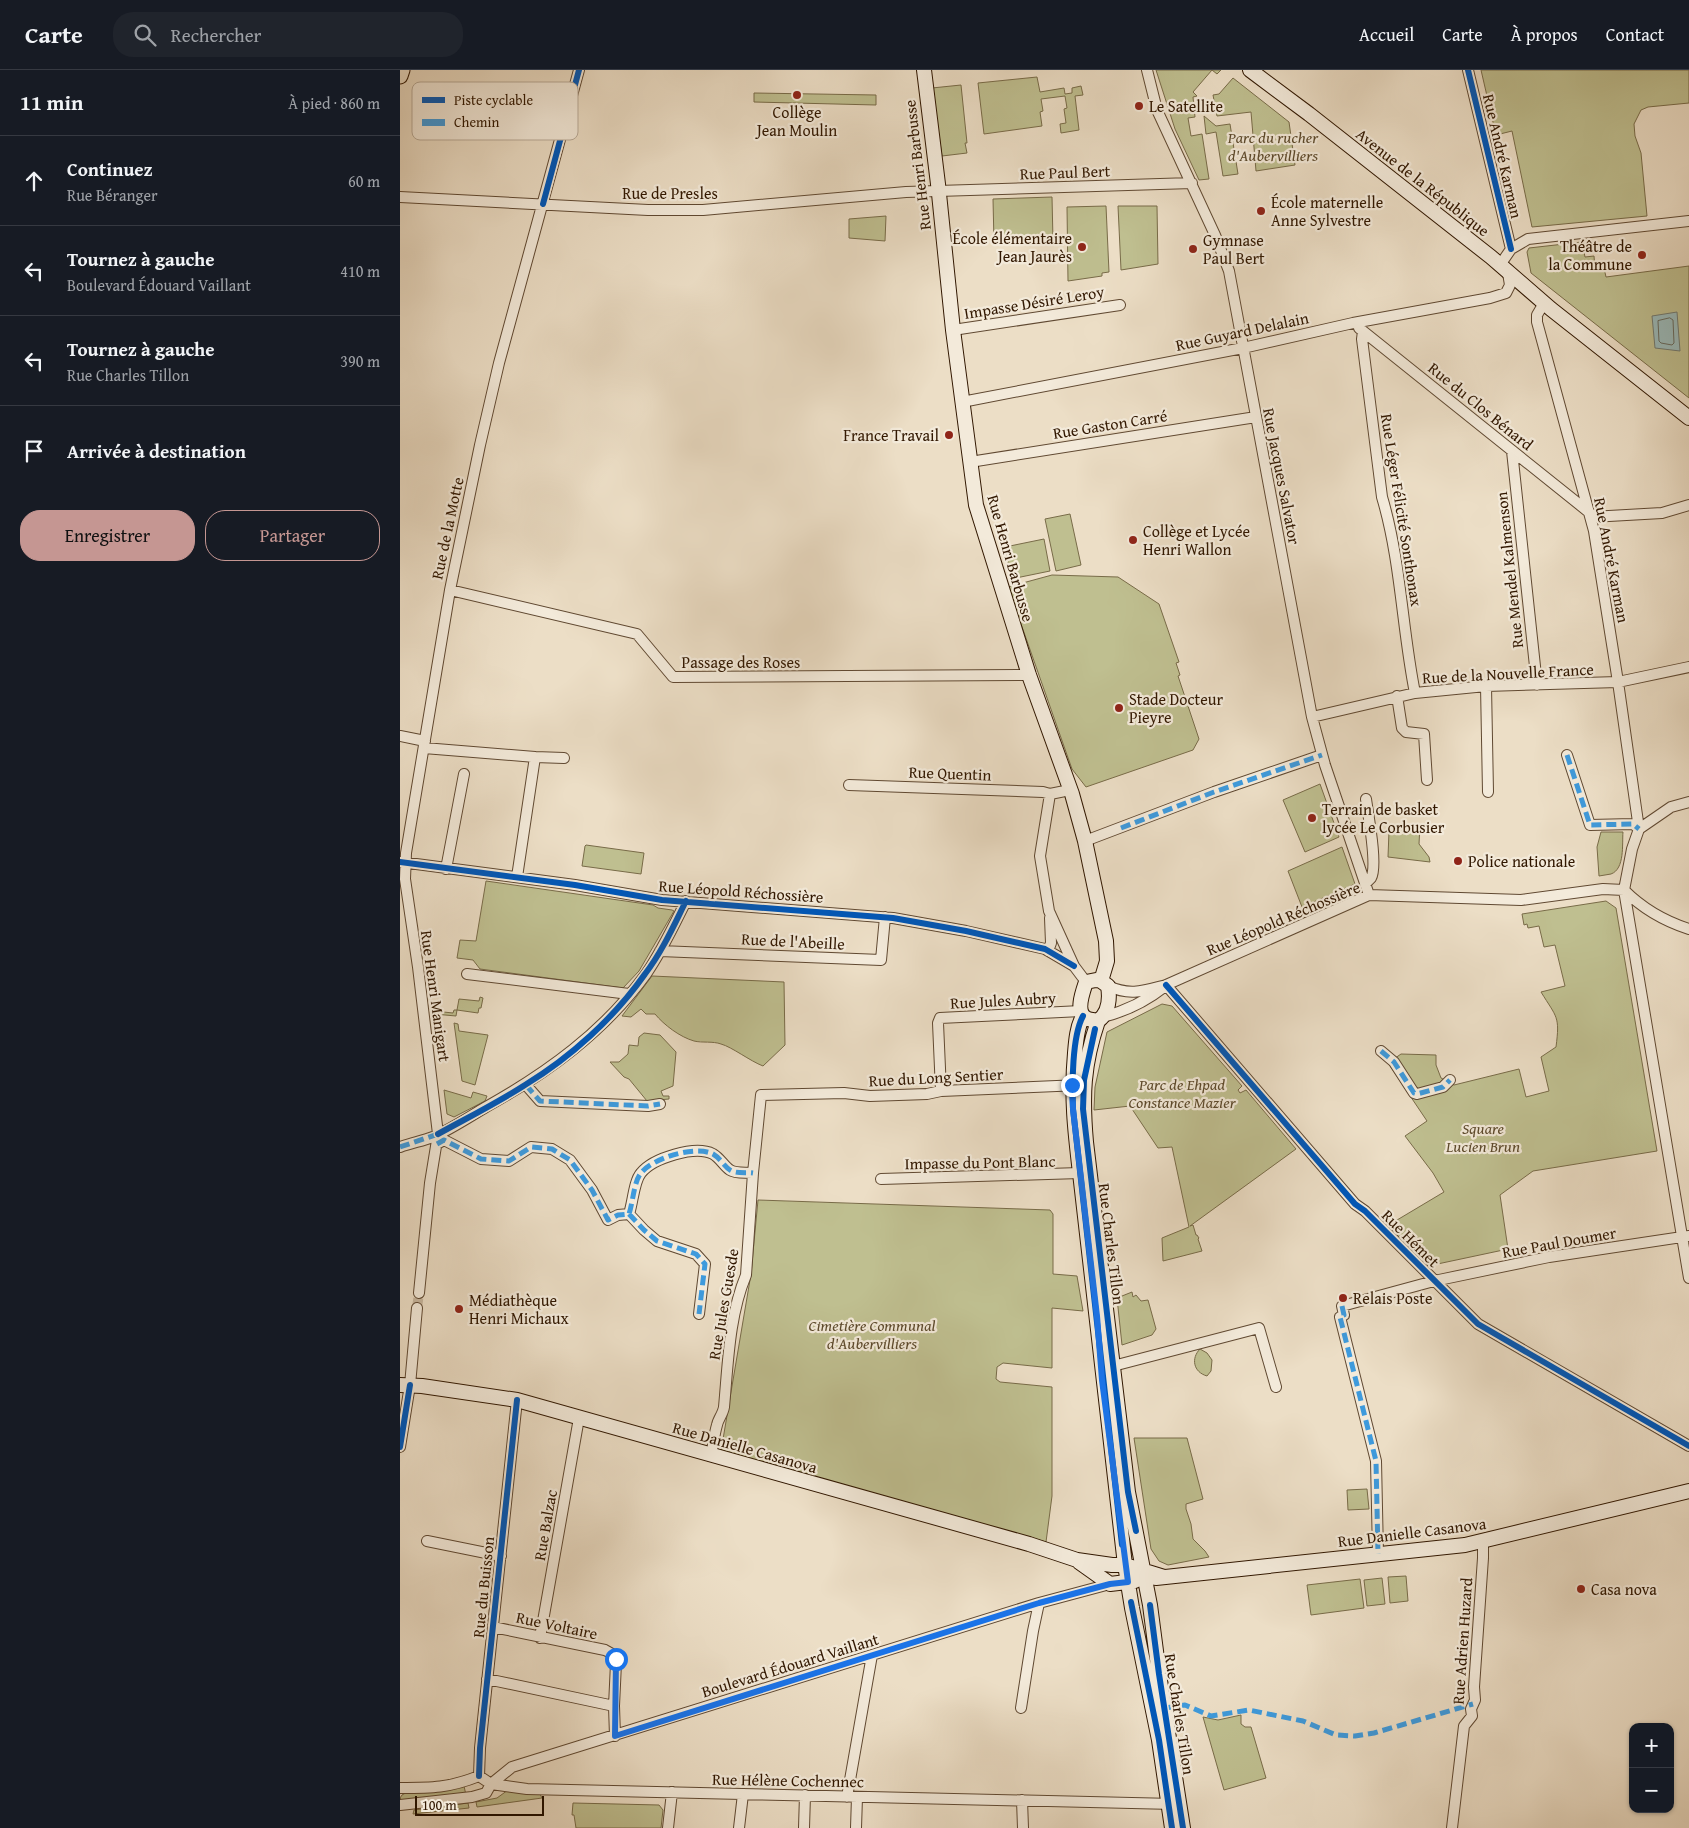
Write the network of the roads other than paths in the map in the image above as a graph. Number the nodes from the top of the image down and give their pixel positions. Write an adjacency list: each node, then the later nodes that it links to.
1 (402, 70): 6 (main road)
2 (924, 70): 9 (street, Rue Henri Barbusse)
3 (1146, 70): 8 (street, Rue Jacques Salvator)
4 (1250, 70): 14 (street, Avenue de la République)
5 (1468, 70): 13 (street, Rue André Karman)
6 (400, 76)
7 (560, 140): 11 (street, Rue de la Motte)
8 (1192, 183): 9 (street, Rue Paul Bert); 20 (street, Rue Jacques Salvator)
9 (938, 192): 11 (street, Rue de Presles); 18 (street, Rue Henri Barbusse)
10 (400, 198): 11 (street, Rue de Presles)
11 (543, 204): 28 (street, Rue de la Motte)
12 (1689, 221): 13 (street)
13 (1511, 249): 14 (street)
14 (1504, 269): 15 (street, Avenue de la République); 17 (street, Rue Guyard Delalain)
15 (1544, 303): 23 (street, Avenue de la République); 27 (street, Rue André Karman)
16 (1120, 305): 18 (street, Impasse Désiré Leroy)
17 (1353, 323): 19 (street, Rue du Clos Bénard); 20 (street, Rue Guyard Delalain)
18 (953, 330): 21 (street, Rue Henri Barbusse)
19 (1363, 330): 24 (street, Rue du Clos Bénard); 34 (street, Rue Léger Félicité Sonthonax)
20 (1243, 348): 21 (street, Rue Guyard Delalain); 22 (street, Rue Jacques Salvator)
21 (962, 402): 25 (street, Rue Henri Barbusse)
22 (1256, 417): 25 (street, Rue Gaston Carré); 36 (street, Rue Jacques Salvator)
23 (1689, 418)
24 (1512, 451): 27 (street, Rue du Clos Bénard); 32 (street, Rue Mendel Kalmenson)
25 (970, 462): 30 (street, Rue Henri Barbusse)
26 (1689, 504): 27 (street)
27 (1590, 515): 31 (street, Rue André Karman)
28 (450, 590): 30 (street, Passage des Roses); 38 (street, Rue de la Motte)
29 (1689, 667): 31 (street, Rue de la Nouvelle France)
30 (1029, 675): 46 (street, Rue Henri Barbusse)
31 (1618, 682): 32 (street, Rue de la Nouvelle France); 51 (street, Rue André Karman)
32 (1537, 685): 33 (street, Rue de la Nouvelle France)
33 (1486, 686): 34 (street, Rue de la Nouvelle France); 47 (street)
34 (1415, 693): 35 (street, Rue de la Nouvelle France)
35 (1397, 696): 36 (street, Rue de la Nouvelle France); 44 (street)
36 (1312, 716): 39 (street, Rue Jacques Salvator)
37 (400, 736): 38 (street)
38 (424, 744): 41 (street); 53 (street, Rue de la Motte)
39 (1322, 755): 52 (street); 56 (street, Rue Jacques Salvator)
40 (1567, 755): 51 (street)
41 (535, 756): 42 (street); 55 (street)
42 (564, 758)
43 (464, 774): 54 (street)
44 (1427, 780)
45 (849, 785): 48 (street, Rue Quentin)
46 (1070, 790): 48 (street); 52 (street, Rue Henri Barbusse)
47 (1488, 792)
48 (1050, 794): 60 (street)
49 (1366, 799): 56 (street)
50 (1689, 802): 51 (street)
51 (1639, 829): 57 (street)
52 (1085, 841): 68 (street, Rue Henri Barbusse)
53 (403, 862): 54 (street, Rue Léopold Réchossière); 80 (street, Rue Henri Manigart)
54 (446, 869): 55 (street, Rue Léopold Réchossière)
55 (517, 877): 59 (street, Rue Léopold Réchossière)
56 (1365, 884): 58 (street, Rue Jacques Salvator)
57 (1624, 890): 58 (street, Rue Léopold Réchossière); 62 (street); 86 (street)
58 (1369, 896): 69 (street, Rue Léopold Réchossière)
59 (686, 900): 61 (street, Rue Léopold Réchossière); 63 (street)
60 (1049, 911): 64 (street); 65 (street)
61 (886, 917): 63 (street, Rue de l'Abeille); 64 (street, Rue Léopold Réchossière)
62 (1689, 929)
63 (660, 951): 70 (street)
64 (1048, 951): 65 (street, Rue Léopold Réchossière)
65 (1074, 966): 67 (street, Rue Léopold Réchossière)
66 (467, 974): 70 (street)
67 (1086, 982): 68 (street); 71 (street)
68 (1105, 984): 69 (street, Rue Léopold Réchossière); 72 (street)
69 (1166, 985): 72 (street, Rue Léopold Réchossière); 88 (street, Rue Hémet)
70 (629, 994): 75 (street)
71 (1082, 1013): 72 (street); 76 (street, Rue Charles Tillon); 77 (street, Rue Jules Aubry)
72 (1101, 1019): 76 (street, Rue Charles Tillon)
73 (1381, 1051): 74 (street)
74 (1450, 1080)
75 (526, 1085): 79 (street); 80 (street)
76 (1078, 1085): 77 (street, Rue du Long Sentier); 83 (street, Rue Charles Tillon); 92 (street, Rue Charles Tillon)
77 (941, 1091): 78 (street, Rue du Long Sentier)
78 (761, 1095): 82 (street, Rue Jules Guesde)
79 (660, 1104)
80 (438, 1139): 81 (street); 85 (street); 89 (street, Rue Henri Manigart)
81 (400, 1147)
82 (753, 1173): 85 (street); 99 (street, Rue Jules Guesde)
83 (1080, 1173): 84 (street, Impasse du Pont Blanc); 106 (street, Rue Charles Tillon)
84 (881, 1179)
85 (629, 1214): 91 (street)
86 (1686, 1236): 87 (street); 88 (street, Rue Paul Doumer)
87 (1689, 1278)
88 (1434, 1281): 97 (street, Rue Hémet); 103 (street, Rue Paul Doumer)
89 (418, 1293)
90 (417, 1308): 93 (street)
91 (699, 1314)
92 (1113, 1366): 94 (street); 107 (street, Rue Charles Tillon)
93 (405, 1385): 95 (street, Rue Danielle Casanova); 98 (street)
94 (1276, 1387)
95 (517, 1400): 96 (street, Rue Danielle Casanova); 104 (street, Rue du Buisson)
96 (579, 1418): 99 (street, Rue Danielle Casanova); 112 (street, Rue Balzac)
97 (1689, 1446)
98 (400, 1447)
99 (711, 1456): 105 (street, Rue Danielle Casanova)
100 (1689, 1491): 102 (street, Rue Danielle Casanova)
101 (427, 1541): 104 (street)
102 (1483, 1542): 103 (street, Rue Danielle Casanova); 135 (street, Rue Adrien Huzard)
103 (1378, 1554): 107 (street, Rue Danielle Casanova)
104 (500, 1556): 111 (street, Rue du Buisson)
105 (1077, 1560): 106 (street, Rue Danielle Casanova); 109 (street, Rue Danielle Casanova)
106 (1125, 1566): 107 (street, Rue Danielle Casanova); 108 (street, Rue Charles Tillon)
107 (1144, 1575): 108 (street, Rue Danielle Casanova); 126 (street, Rue Charles Tillon)
108 (1128, 1582): 109 (street, Rue Danielle Casanova); 126 (street, Rue Charles Tillon)
109 (1110, 1584): 110 (street, Boulevard Édouard Vaillant)
110 (1039, 1603): 113 (street, Boulevard Édouard Vaillant); 116 (street)
111 (493, 1627): 112 (street, Rue Voltaire); 114 (street, Rue du Buisson)
112 (540, 1638): 115 (street, Rue Voltaire)
113 (872, 1655): 117 (street, Boulevard Édouard Vaillant); 124 (street)
114 (487, 1679): 115 (street); 118 (street, Rue du Buisson)
115 (614, 1706): 117 (street)
116 (1022, 1708)
117 (615, 1736): 119 (street, Boulevard Édouard Vaillant)
118 (479, 1776): 119 (street, Rue Hélène Cochennec); 120 (street)
119 (492, 1784): 121 (street, Rue Hélène Cochennec); 127 (street, Boulevard Édouard Vaillant)
120 (400, 1788)
121 (672, 1792): 122 (street, Rue Hélène Cochennec); 128 (street)
122 (743, 1794): 123 (street, Rue Hélène Cochennec); 129 (street)
123 (805, 1795): 124 (street, Rue Hélène Cochennec); 130 (street)
124 (852, 1797): 125 (street, Rue Hélène Cochennec); 131 (street)
125 (1022, 1800): 126 (street, Rue Hélène Cochennec); 132 (street)
126 (1174, 1804): 133 (street, Rue Charles Tillon); 134 (street, Rue Charles Tillon)
127 (400, 1805)
128 (668, 1828)
129 (739, 1828)
130 (804, 1828)
131 (856, 1828)
132 (1023, 1828)
133 (1172, 1828)
134 (1183, 1828)
135 (1452, 1828)

